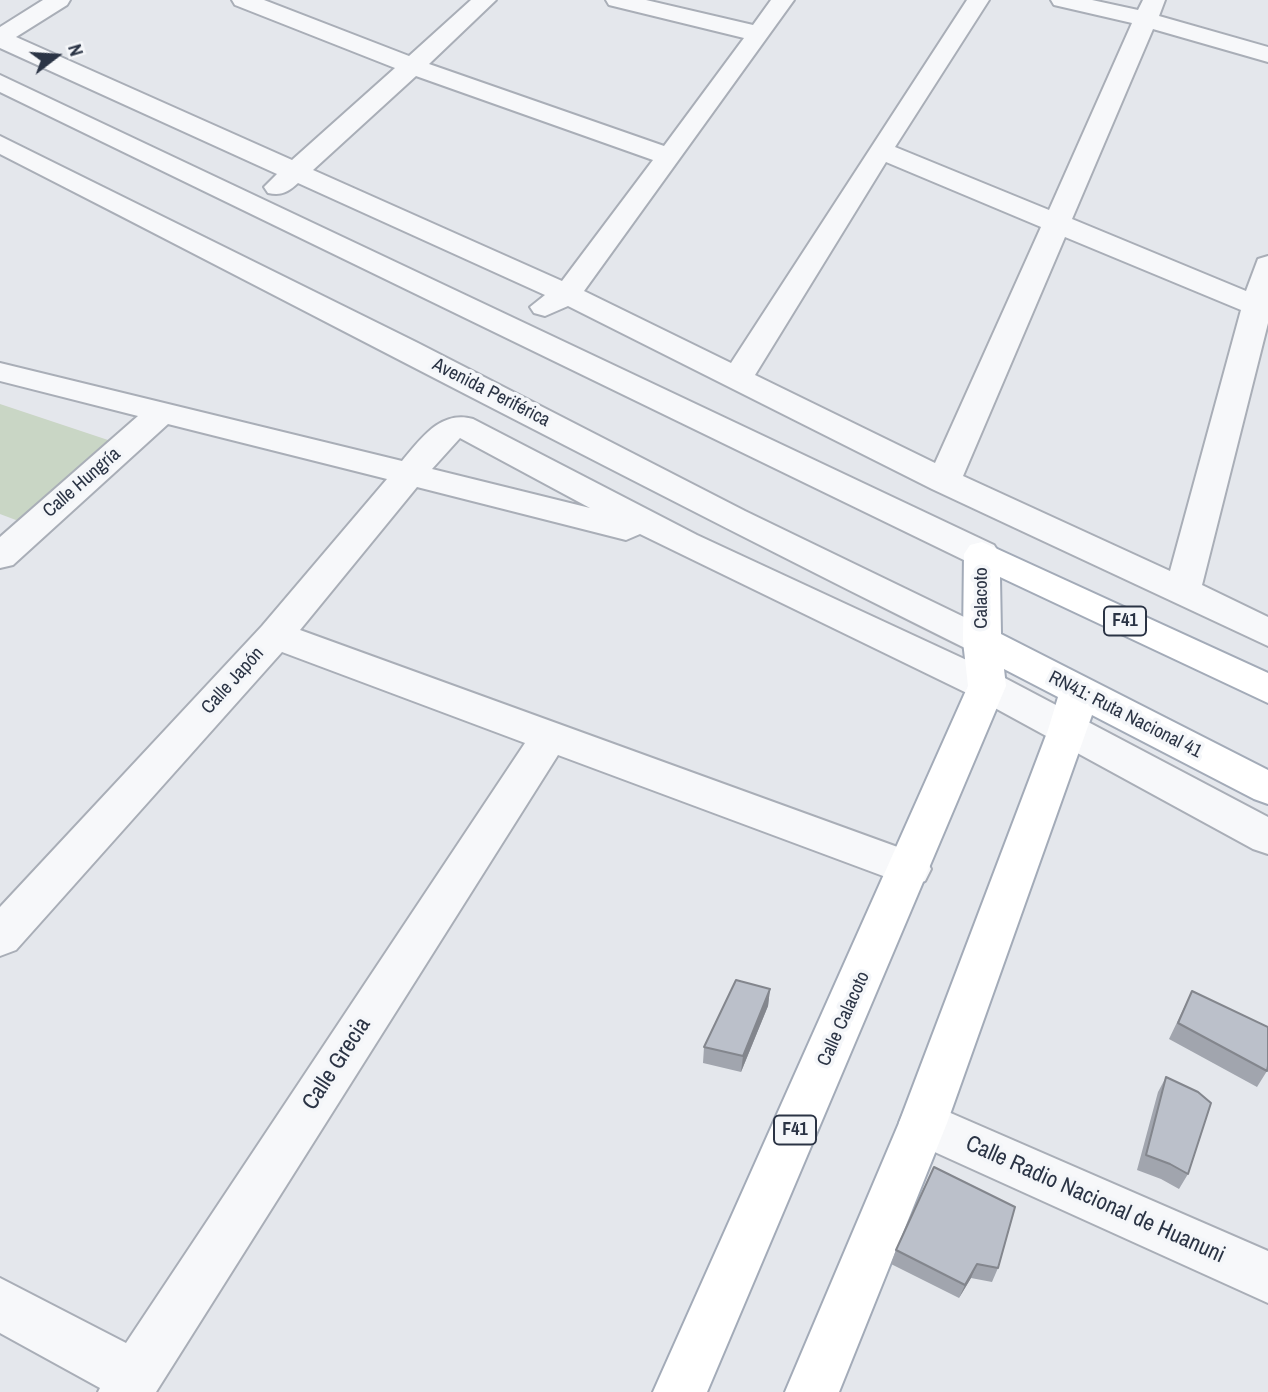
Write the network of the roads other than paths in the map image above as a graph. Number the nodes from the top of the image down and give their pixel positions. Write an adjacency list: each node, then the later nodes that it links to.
1 (59, 0): 10 (street)
2 (243, 0): 12 (street)
3 (485, 0): 12 (street)
4 (618, 0): 9 (street)
5 (783, 0): 9 (street)
6 (978, 0): 15 (street)
7 (1062, 0): 8 (street)
8 (1149, 9): 11 (street); 19 (street)
9 (759, 33): 16 (street)
10 (0, 38): 17 (street)
11 (1268, 55)
12 (412, 66): 16 (street); 17 (street)
13 (0, 82): 18 (street)
14 (3, 148): 30 (street, Avenida Periférica)
15 (880, 150): 19 (street); 25 (street)
16 (668, 156): 21 (street)
17 (295, 171): 18 (street); 21 (street)
18 (256, 207): 23 (street)
19 (1057, 225): 22 (street); 29 (street)
20 (1268, 264): 22 (street)
21 (567, 294): 23 (street); 25 (street)
22 (1257, 306): 26 (street)
23 (514, 327): 33 (street)
24 (0, 372): 27 (street)
25 (737, 378): 29 (street)
26 (1253, 378): 34 (street)
27 (163, 411): 28 (street); 32 (street, Calle Hungría)
28 (412, 474): 31 (street); 31 (street, Calle Japón); 36 (street, Calle Japón)
29 (944, 481): 34 (street)
30 (733, 519): 31 (street); 37 (street, Avenida Periférica)
31 (685, 543): 38 (street)
32 (3, 548)
33 (982, 554): 37 (main road, Calacoto / F41); 39 (main road, F41)
34 (1183, 591): 35 (street)
35 (1268, 633)
36 (275, 635): 41 (street); 45 (street, Calle Japón)
37 (982, 641): 38 (main road, Calle Calacoto / F41); 40 (main road, RN41: Ruta Nacional 41)
38 (987, 686): 40 (street); 44 (main road, Calle Calacoto / F41)
39 (1268, 689)
40 (1074, 711): 42 (main road, RN41: Ruta Nacional 41); 43 (street); 46 (main road)
41 (550, 736): 44 (street); 49 (street, Calle Grecia)
42 (1268, 788)
43 (1268, 837)
44 (910, 869): 50 (main road, Calle Calacoto / F41)
45 (0, 937)
46 (923, 1123): 47 (street, Calle Radio Nacional de Huanuni); 51 (main road)
47 (1268, 1277)
48 (0, 1304): 49 (street)
49 (130, 1385)
50 (680, 1392)
51 (812, 1392)

